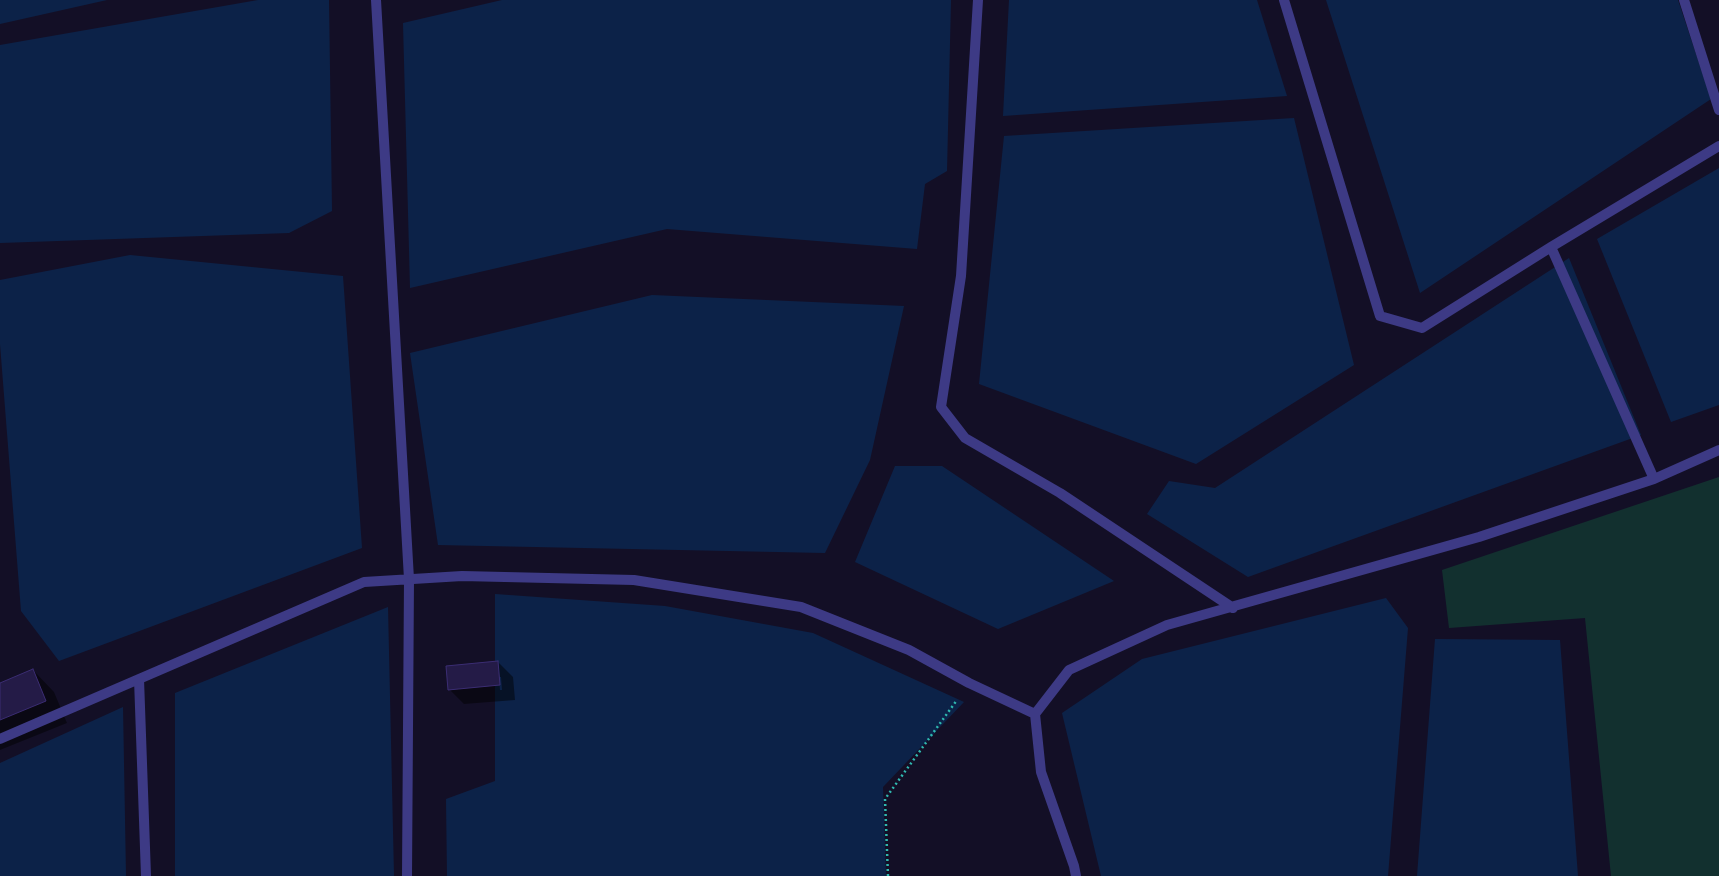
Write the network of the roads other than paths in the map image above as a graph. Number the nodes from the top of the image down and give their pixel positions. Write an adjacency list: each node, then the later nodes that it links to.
1 (376, 0): 10 (lane)
2 (978, 0): 11 (lane)
3 (1284, 0): 7 (lane)
4 (1684, 0): 5 (lane)
5 (1719, 110)
6 (1719, 146): 7 (lane)
7 (1551, 247): 9 (lane)
8 (1719, 450): 9 (lane)
9 (1654, 479): 11 (lane)
10 (409, 579): 12 (lane); 13 (lane); 16 (lane)
11 (1233, 608): 13 (lane)
12 (139, 679): 14 (lane); 15 (lane)
13 (1035, 714): 17 (lane)
14 (0, 739)
15 (146, 876)
16 (407, 876)
17 (1076, 876)

